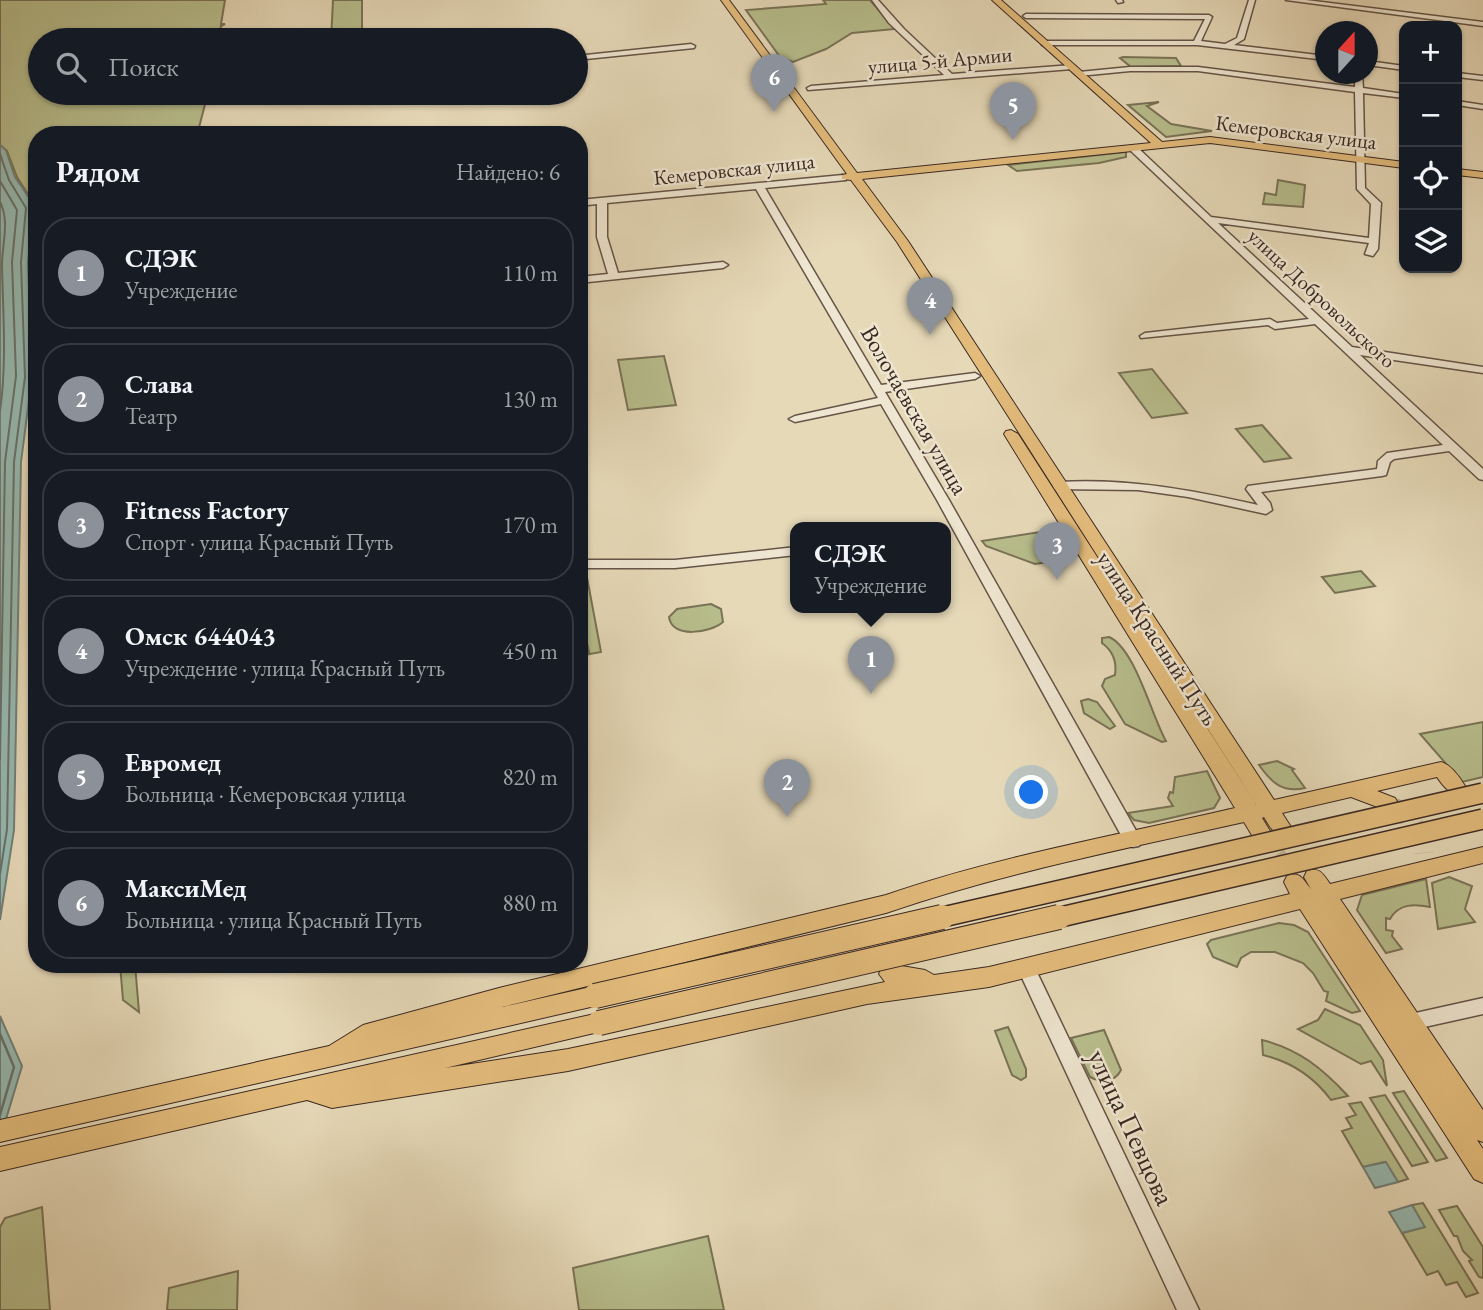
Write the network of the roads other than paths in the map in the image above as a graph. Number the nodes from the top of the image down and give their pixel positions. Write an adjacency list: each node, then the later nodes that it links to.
1 (716, 0): 37 (main road, улица Красный Путь)
2 (725, 0): 37 (main road, улица Красный Путь)
3 (875, 0): 23 (street)
4 (996, 0): 11 (main road)
5 (1252, 0): 13 (street)
6 (1289, 0): 8 (street)
7 (1375, 0): 8 (street)
8 (1372, 11): 10 (street)
9 (1026, 16): 12 (street)
10 (1483, 24)
11 (1045, 43): 12 (street); 20 (main road)
12 (1197, 43): 13 (street)
13 (1228, 45): 15 (street)
14 (691, 46): 16 (street)
15 (1238, 47): 17 (street); 21 (street)
16 (588, 57)
17 (1315, 57)
18 (1378, 64): 19 (street)
19 (1399, 67)
20 (1075, 70): 21 (street, улица 5-й Армии); 23 (street, улица 5-й Армии); 31 (main road)
21 (1229, 72): 27 (street, улица 5-й Армии)
22 (1462, 76): 24 (street)
23 (950, 77): 26 (street, улица 5-й Армии)
24 (1483, 78)
25 (1358, 84): 27 (street)
26 (811, 88)
27 (1358, 90): 28 (street, улица 5-й Армии); 33 (street)
28 (1399, 95)
29 (1462, 104): 30 (street)
30 (1483, 107)
31 (1160, 145): 32 (main road, Кемеровская улица); 33 (main road, Кемеровская улица)
32 (1134, 149): 37 (main road, Кемеровская улица); 41 (street, улица Добровольского)
33 (1360, 159): 34 (main road, Кемеровская улица); 42 (street)
34 (1399, 164)
35 (1462, 173): 36 (main road)
36 (1483, 175)
37 (850, 179): 38 (street, Кемеровская улица); 51 (main road, улица Красный Путь)
38 (760, 188): 39 (street, Кемеровская улица); 52 (street, Волочаевская улица)
39 (602, 201): 40 (street, Кемеровская улица); 45 (street)
40 (588, 202)
41 (1209, 219): 42 (street); 47 (street, улица Добровольского)
42 (1374, 241): 43 (street)
43 (1370, 254)
44 (723, 265): 45 (street)
45 (614, 276): 46 (street)
46 (588, 279)
47 (1318, 321): 48 (street); 49 (street, улица Добровольского)
48 (1145, 337)
49 (1349, 350): 50 (street); 54 (street, улица Добровольского)
50 (1483, 370)
51 (981, 375): 52 (street); 56 (main road, улица Красный Путь); 67 (main road, улица Красный Путь)
52 (882, 394): 53 (street); 57 (street, Волочаевская улица)
53 (795, 419)
54 (1452, 447): 55 (street, улица Добровольского); 56 (street)
55 (1483, 476)
56 (1059, 486): 65 (main road, улица Красный Путь)
57 (948, 522)
58 (952, 529): 68 (street, Волочаевская улица)
59 (790, 552): 60 (street)
60 (588, 564)
61 (1455, 786): 62 (main road)
62 (1354, 790): 64 (main road); 65 (main road)
63 (1483, 793): 80 (main road, bridge)
64 (1388, 803)
65 (1275, 818): 67 (main road)
66 (1483, 819): 81 (main road, bridge)
67 (1254, 823): 68 (main road)
68 (1133, 841): 73 (main road)
69 (1424, 853): 71 (main road)
70 (1483, 855): 71 (main road)
71 (1413, 873): 72 (main road)
72 (1310, 888): 75 (main road); 79 (main road); 85 (main road)
73 (886, 904): 74 (main road); 80 (main road)
74 (862, 924)
75 (1026, 967): 77 (main road); 86 (street, улица Певцова)
76 (890, 974): 77 (main road)
77 (949, 983): 81 (main road)
78 (1483, 1006): 79 (street)
79 (1411, 1022): 83 (main road)
80 (333, 1056): 82 (main road)
81 (309, 1090): 84 (main road)
82 (0, 1131)
83 (1483, 1131)
84 (0, 1159)
85 (1483, 1171)
86 (1188, 1310)

